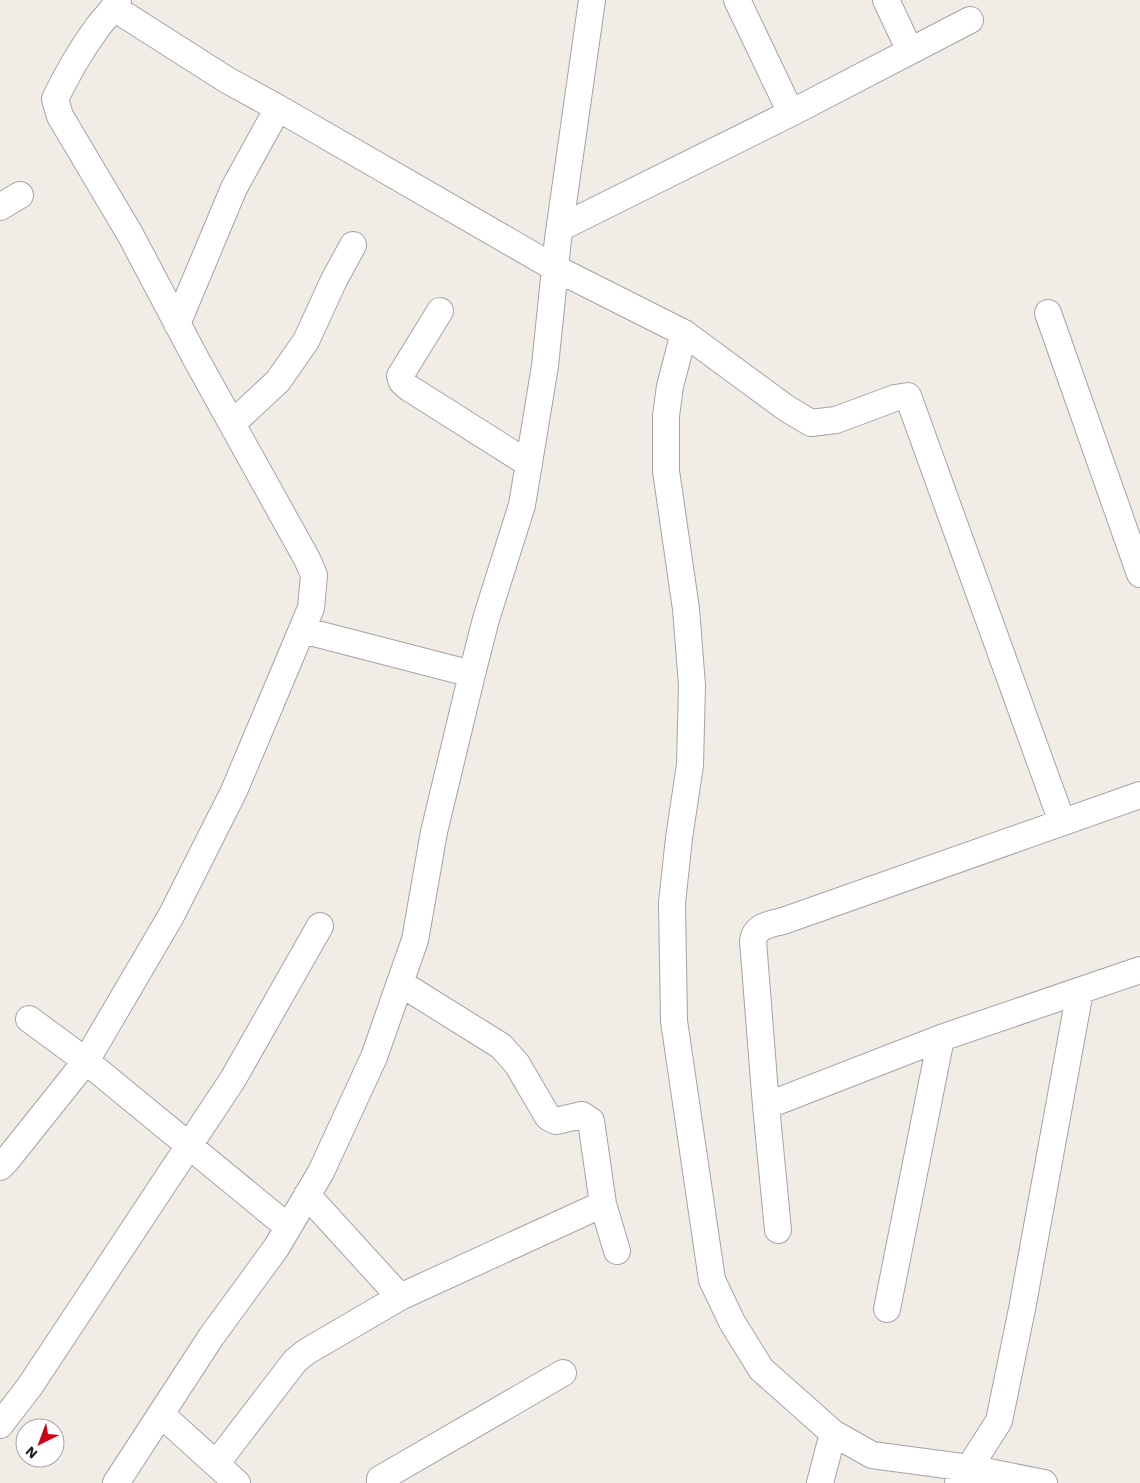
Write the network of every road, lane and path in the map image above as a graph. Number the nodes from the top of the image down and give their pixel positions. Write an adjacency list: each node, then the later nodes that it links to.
1 (592, 0): 9 (street)
2 (737, 0): 8 (street)
3 (886, 0): 6 (street)
4 (116, 4): 7 (street); 14 (street)
5 (970, 20): 6 (street)
6 (910, 51): 8 (street)
7 (278, 108): 11 (street); 14 (street)
8 (791, 113): 9 (street)
9 (560, 228): 11 (street)
10 (353, 245): 16 (street)
11 (555, 268): 15 (street); 17 (street)
12 (440, 311): 17 (street)
13 (1048, 313): 18 (street)
14 (177, 324): 16 (street)
15 (684, 333): 22 (street); 43 (street)
16 (232, 424): 19 (street)
17 (528, 464): 20 (street)
18 (1140, 574)
19 (302, 630): 20 (street); 29 (street)
20 (472, 674): 25 (street)
21 (1140, 795): 22 (street)
22 (1062, 822): 30 (street)
23 (320, 926): 31 (street)
24 (1140, 970): 26 (street)
25 (400, 983): 33 (street); 34 (street)
26 (1080, 991): 28 (street); 45 (street)
27 (29, 1019): 29 (street)
28 (941, 1038): 30 (street); 39 (street)
29 (86, 1061): 31 (street); 32 (street)
30 (766, 1106): 36 (street)
31 (190, 1144): 35 (street); 42 (street)
32 (0, 1167)
33 (307, 1195): 35 (street); 38 (street)
34 (603, 1204): 37 (street); 38 (street)
35 (288, 1227): 41 (street)
36 (778, 1230)
37 (617, 1251)
38 (400, 1297): 44 (street)
39 (887, 1310)
40 (563, 1373): 48 (street)
41 (161, 1414): 44 (street); 46 (street)
42 (0, 1425)
43 (833, 1434): 45 (street); 49 (street)
44 (216, 1464): 47 (street)
45 (962, 1476): 50 (street)
46 (116, 1483)
47 (237, 1483)
48 (380, 1483)
49 (820, 1483)
50 (1044, 1483)

